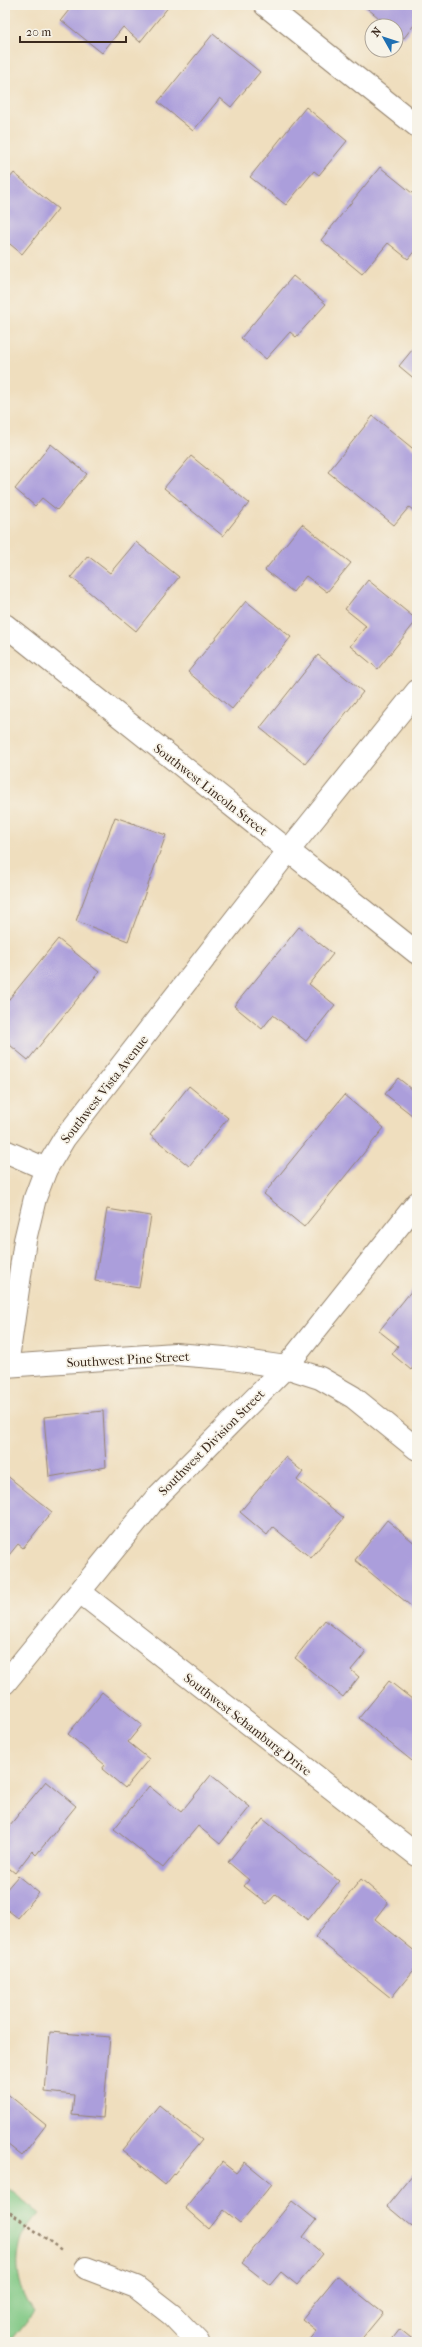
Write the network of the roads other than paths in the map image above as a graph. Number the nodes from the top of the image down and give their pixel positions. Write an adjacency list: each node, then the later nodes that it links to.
1 (265, 5): 2 (street)
2 (417, 126)
3 (5, 625): 5 (street, Southwest Lincoln Street)
4 (417, 691): 5 (street, Southwest Vista Avenue)
5 (288, 850): 6 (street, Southwest Lincoln Street); 8 (street, Southwest Vista Avenue)
6 (417, 953)
7 (5, 1152): 8 (street)
8 (46, 1169): 10 (street, Southwest Vista Avenue)
9 (417, 1203): 11 (street, Southwest Division Street)
10 (6, 1366): 11 (street, Southwest Pine Street)
11 (286, 1367): 12 (street, Southwest Pine Street); 13 (street, Southwest Division Street)
12 (417, 1448)
13 (80, 1592): 14 (street, Southwest Division Street); 15 (street, Southwest Schamburg Drive)
14 (5, 1683)
15 (417, 1855)
16 (86, 2268): 17 (street)
17 (198, 2342)

